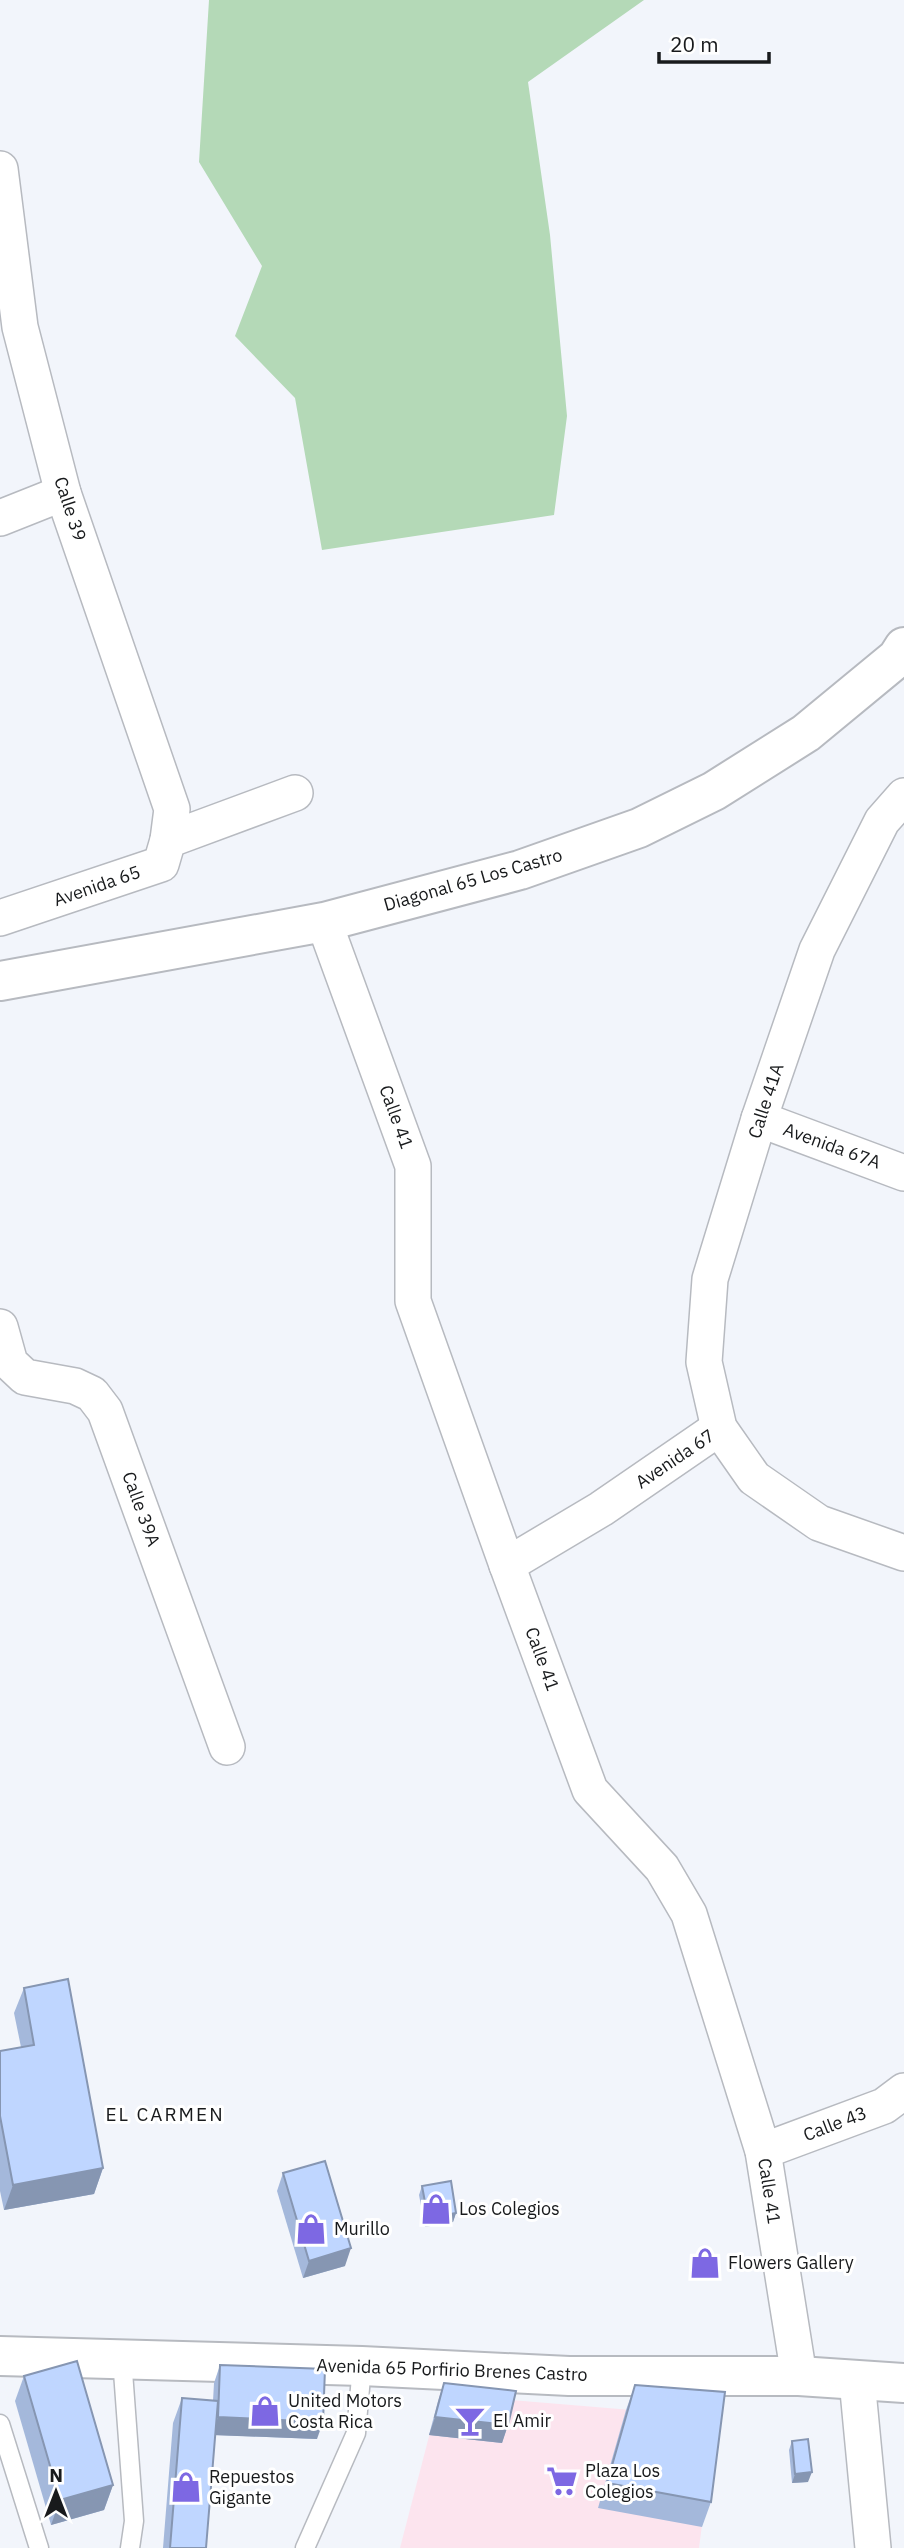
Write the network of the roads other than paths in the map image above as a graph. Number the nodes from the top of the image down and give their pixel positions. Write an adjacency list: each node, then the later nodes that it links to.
1 (0, 169): 2 (street, Calle 39)
2 (64, 493): 3 (street); 7 (street, Calle 39)
3 (0, 517)
4 (902, 659): 9 (main road, Diagonal 65 Los Castro)
5 (295, 793): 7 (street)
6 (904, 796): 11 (street, Calle 41A)
7 (168, 840): 8 (street, Avenida 65)
8 (0, 919)
9 (324, 922): 10 (main road, Diagonal 65 Los Castro); 16 (street, Calle 41)
10 (0, 981)
11 (759, 1119): 12 (street, Avenida 67A); 14 (street, Calle 41A)
12 (904, 1173)
13 (0, 1327): 17 (street, Calle 39A)
14 (719, 1428): 15 (street, Avenida 67); 16 (street, Avenida 67)
15 (904, 1553)
16 (507, 1565): 19 (street, Calle 41)
17 (227, 1747)
18 (904, 2091): 19 (street, Calle 43)
19 (764, 2151): 23 (street, Calle 41)
20 (0, 2356): 21 (main road, Avenida 65 Porfirio Brenes Castro)
21 (121, 2358): 22 (main road, Avenida 65 Porfirio Brenes Castro); 28 (lane)
22 (362, 2366): 23 (main road, Avenida 65 Porfirio Brenes Castro); 29 (lane)
23 (799, 2376): 24 (main road, Avenida 65 Porfirio Brenes Castro)
24 (857, 2380): 25 (main road, Avenida 65 Porfirio Brenes Castro); 30 (street)
25 (904, 2383)
26 (0, 2424): 27 (lane)
27 (39, 2548)
28 (130, 2548)
29 (305, 2548)
30 (873, 2548)

